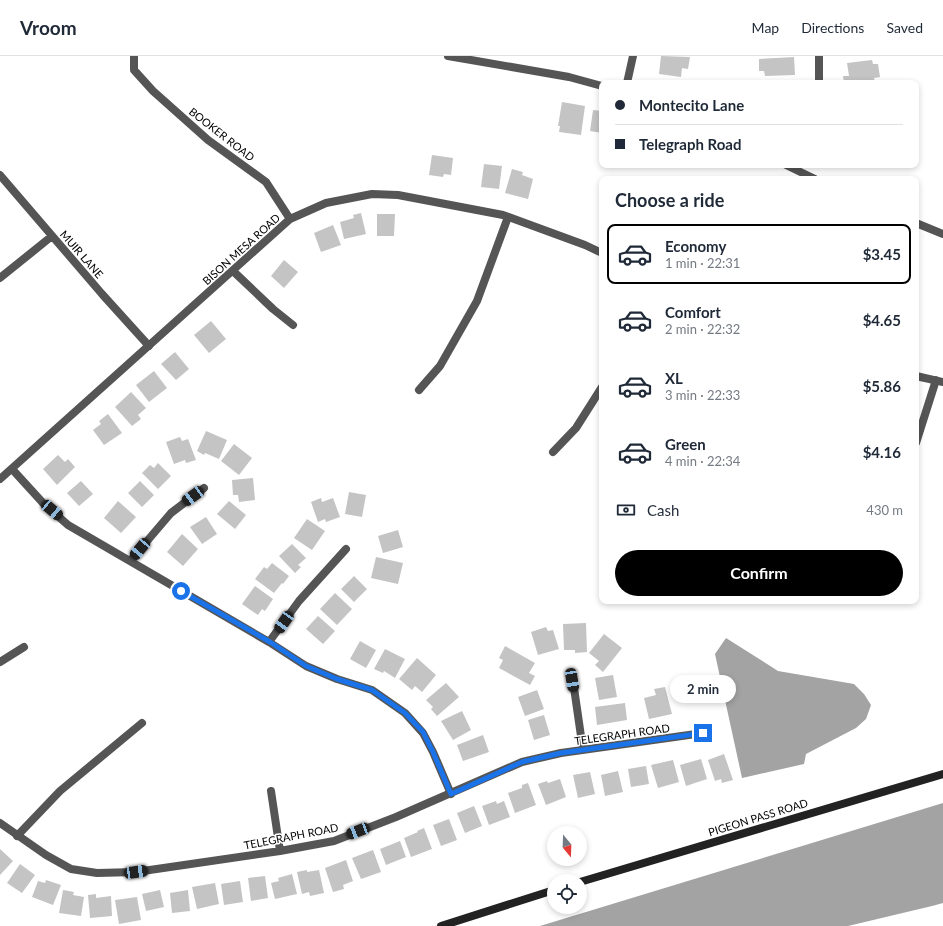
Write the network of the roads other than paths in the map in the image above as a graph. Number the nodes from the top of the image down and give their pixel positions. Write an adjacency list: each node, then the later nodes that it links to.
1 (134, 56): 12 (street, BOOKER ROAD)
2 (448, 56): 7 (street)
3 (633, 56): 5 (street)
4 (819, 56): 6 (street)
5 (629, 80)
6 (819, 80)
7 (599, 85)
8 (794, 168): 10 (street)
9 (0, 175): 15 (street, MUIR LANE)
10 (809, 176)
11 (508, 217): 12 (street, BISON MESA ROAD); 16 (street, BISON MESA ROAD); 23 (street)
12 (290, 219): 17 (street, BISON MESA ROAD)
13 (919, 224): 14 (street)
14 (943, 234)
15 (52, 236): 18 (street); 20 (street, MUIR LANE)
16 (599, 252)
17 (233, 271): 19 (street); 20 (street, BISON MESA ROAD)
18 (0, 278)
19 (293, 325)
20 (149, 346): 27 (street, BISON MESA ROAD)
21 (919, 377): 22 (street)
22 (940, 381): 25 (street)
23 (419, 390)
24 (599, 391): 26 (street)
25 (919, 435)
26 (553, 452)
27 (12, 468): 28 (street, BISON MESA ROAD); 31 (street)
28 (0, 479)
29 (204, 488): 31 (street)
30 (346, 549): 32 (street)
31 (130, 562): 32 (street)
32 (270, 642): 41 (street)
33 (24, 646): 34 (street)
34 (0, 662)
35 (572, 680): 38 (street)
36 (142, 723): 43 (street)
37 (703, 733): 38 (street, TELEGRAPH ROAD)
38 (583, 750): 41 (street, TELEGRAPH ROAD)
39 (943, 774): 45 (street, PIGEON PASS ROAD)
40 (271, 791): 44 (street)
41 (451, 794): 44 (street, TELEGRAPH ROAD)
42 (0, 823): 43 (street, TELEGRAPH ROAD)
43 (17, 836): 44 (street, TELEGRAPH ROAD)
44 (280, 851)
45 (587, 880)
46 (547, 892): 47 (street)
47 (441, 926)

